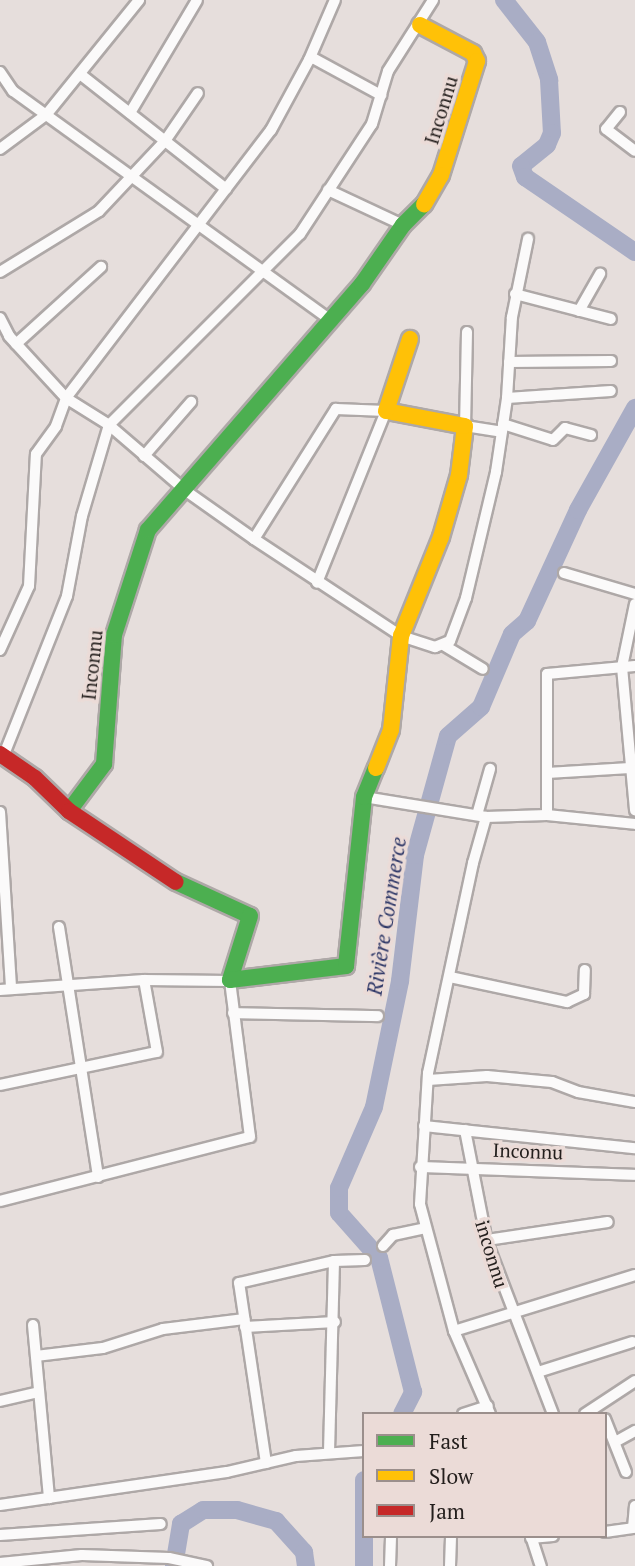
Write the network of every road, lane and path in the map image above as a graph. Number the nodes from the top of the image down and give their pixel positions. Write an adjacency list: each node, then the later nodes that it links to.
1 (139, 0): 8 (street)
2 (197, 0): 12 (street)
3 (335, 0): 6 (street)
4 (433, 0): 5 (street, Inconnu)
5 (420, 25): 10 (street, Inconnu); 20 (street, Inconnu)
6 (310, 57): 10 (street); 18 (street)
7 (0, 72): 13 (street)
8 (80, 74): 12 (street); 13 (street)
9 (198, 93): 14 (street)
10 (381, 95): 19 (street, Inconnu)
11 (620, 112): 16 (street)
12 (130, 113): 14 (street)
13 (46, 115): 15 (street); 17 (street)
14 (165, 141): 17 (street); 18 (street)
15 (0, 149)
16 (635, 151)
17 (131, 174): 21 (street); 24 (street)
18 (226, 189): 21 (street)
19 (328, 190): 20 (street); 25 (street, Inconnu)
20 (403, 225): 31 (street, Inconnu)
21 (197, 227): 25 (street); 38 (street)
22 (528, 239): 27 (street)
23 (101, 267): 34 (street)
24 (0, 272)
25 (261, 272): 31 (street); 42 (street, Inconnu)
26 (600, 274): 28 (street)
27 (515, 294): 28 (street); 36 (street)
28 (579, 311): 30 (street)
29 (0, 318): 34 (street)
30 (611, 319)
31 (330, 320): 47 (street, Inconnu)
32 (467, 332): 43 (street)
33 (410, 339): 41 (street)
34 (16, 344): 38 (street)
35 (611, 361): 36 (street)
36 (509, 362): 39 (street)
37 (611, 391): 39 (street)
38 (66, 398): 42 (street); 55 (street)
39 (507, 398): 44 (street)
40 (191, 402): 46 (street)
41 (386, 411): 43 (street); 48 (street); 50 (street)
42 (109, 425): 46 (street); 59 (street, Inconnu)
43 (465, 426): 44 (street); 53 (street)
44 (502, 428): 45 (street); 54 (street)
45 (591, 435)
46 (144, 456): 47 (street)
47 (186, 491): 48 (street); 65 (street, Inconnu)
48 (254, 540): 50 (street)
49 (564, 573): 51 (street)
50 (317, 583): 53 (street)
51 (635, 594)
52 (635, 604): 57 (street)
53 (402, 633): 54 (street); 63 (street)
54 (445, 646): 58 (street)
55 (0, 650)
56 (635, 666): 57 (street)
57 (622, 667): 60 (street); 62 (street)
58 (484, 669)
59 (1, 756): 65 (street, Inconnu)
60 (629, 768): 62 (street); 64 (street)
61 (490, 769): 68 (street)
62 (547, 772): 67 (street)
63 (364, 797): 68 (street); 74 (street)
64 (635, 810)
65 (69, 811): 74 (street, Inconnu)
66 (0, 812): 76 (street)
67 (547, 815): 68 (street); 69 (street)
68 (481, 816): 72 (street)
69 (635, 824)
70 (59, 927): 75 (street)
71 (584, 970): 72 (street)
72 (450, 977): 80 (street)
73 (144, 980): 74 (street); 75 (street); 79 (street)
74 (230, 980): 77 (street, Inconnu)
75 (65, 983): 76 (street); 79 (street)
76 (6, 989)
77 (233, 1013): 78 (street); 89 (street, Inconnu)
78 (378, 1016)
79 (78, 1068): 81 (street); 89 (street)
80 (428, 1080): 82 (street); 83 (street)
81 (0, 1085)
82 (635, 1102)
83 (424, 1126): 84 (street, Inconnu); 86 (street)
84 (465, 1130): 85 (street, Inconnu); 87 (street, inconnu)
85 (635, 1148)
86 (420, 1167): 87 (street, Inconnu); 92 (street)
87 (472, 1170): 88 (street, Inconnu); 93 (street, inconnu)
88 (635, 1175)
89 (98, 1177): 90 (street, Inconnu)
90 (0, 1201)
91 (608, 1222): 93 (street, Inconnu)
92 (425, 1228): 94 (street); 102 (street)
93 (487, 1240): 98 (street, inconnu)
94 (383, 1246)
95 (365, 1260): 96 (street)
96 (334, 1261): 99 (street); 100 (street)
97 (635, 1275): 98 (street, Inconnu)
98 (511, 1312): 102 (street, Inconnu); 105 (street, inconnu)
99 (335, 1322): 100 (street); 116 (street)
100 (245, 1323): 104 (street); 117 (street)
101 (33, 1325): 104 (street)
102 (454, 1331): 109 (street)
103 (632, 1342): 105 (street)
104 (36, 1356): 107 (street)
105 (538, 1372): 110 (street, inconnu)
106 (635, 1381): 111 (street)
107 (39, 1392): 108 (street); 119 (street)
108 (0, 1401)
109 (489, 1410)
110 (552, 1412)
111 (604, 1412)
112 (607, 1423): 114 (street)
113 (635, 1431): 114 (street)
114 (615, 1442): 118 (street)
115 (362, 1451): 116 (street)
116 (328, 1452): 117 (street)
117 (266, 1463): 119 (street)
118 (626, 1472)
119 (49, 1498): 120 (street)
120 (0, 1505)
121 (635, 1506): 123 (street)
122 (161, 1524): 124 (street)
123 (607, 1532)
124 (0, 1535)
125 (391, 1538): 130 (street)
126 (451, 1538): 131 (street)
127 (531, 1538): 132 (street)
128 (0, 1563): 129 (street)
129 (207, 1566)
130 (390, 1566)
131 (450, 1566)
132 (541, 1566)

